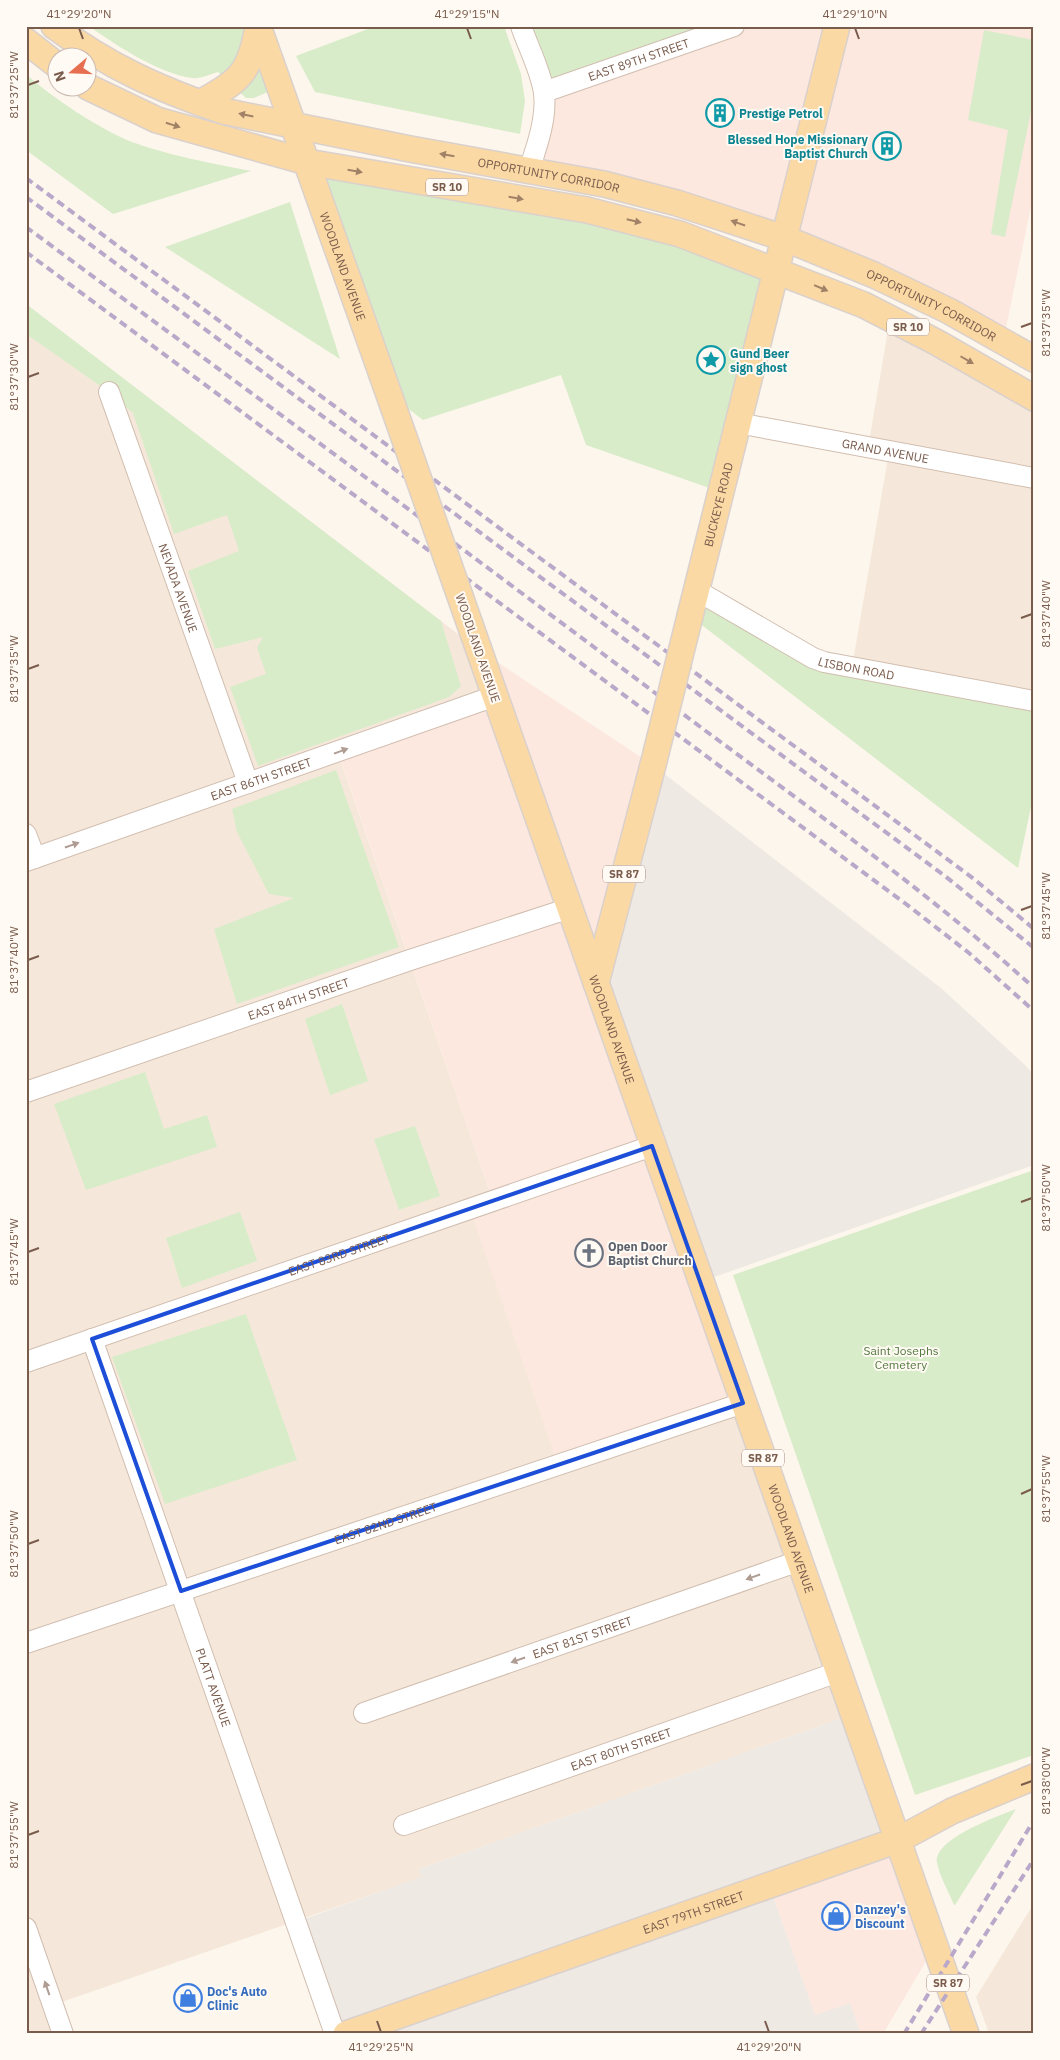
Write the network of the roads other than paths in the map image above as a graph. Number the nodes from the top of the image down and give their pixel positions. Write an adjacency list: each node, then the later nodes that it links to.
1 (54, 26): 10 (main road, OPPORTUNITY CORRIDOR / SR 10)
2 (258, 26): 10 (main road); 11 (main road, WOODLAND AVENUE)
3 (521, 26): 9 (street)
4 (734, 26): 9 (street, EAST 89TH STREET)
5 (837, 26): 14 (main road, BUCKEYE ROAD / SR 87)
6 (26, 41): 7 (main road)
7 (48, 58)
8 (98, 92): 12 (main road, SR 10, one-way to 12)
9 (544, 92): 13 (street)
10 (200, 103): 11 (main road, OPPORTUNITY CORRIDOR / SR 10, one-way to 10)
11 (293, 126): 12 (main road, WOODLAND AVENUE); 13 (main road, OPPORTUNITY CORRIDOR / SR 10, one-way to 11)
12 (307, 162): 15 (main road, SR 10, one-way to 15); 22 (main road, WOODLAND AVENUE, bridge)
13 (529, 170): 14 (main road, OPPORTUNITY CORRIDOR / SR 10, one-way to 13)
14 (784, 238): 15 (main road, BUCKEYE ROAD / SR 87); 16 (main road, OPPORTUNITY CORRIDOR / SR 10)
15 (776, 270): 18 (main road, SR 10, one-way to 18); 19 (main road, BUCKEYE ROAD / SR 87)
16 (1034, 359)
17 (108, 392): 24 (street, NEVADA AVENUE)
18 (1034, 398)
19 (738, 423): 20 (street, GRAND AVENUE); 21 (main road, BUCKEYE ROAD / SR 87)
20 (1034, 478)
21 (696, 590): 23 (street, LISBON ROAD); 28 (main road, BUCKEYE ROAD / SR 87, bridge)
22 (495, 696): 24 (street, EAST 86TH STREET, one-way to 22); 27 (main road, WOODLAND AVENUE)
23 (1033, 696)
24 (248, 783): 26 (street, EAST 86TH STREET, one-way to 24)
25 (26, 834): 26 (street)
26 (31, 860)
27 (570, 908): 28 (main road, WOODLAND AVENUE); 29 (street, EAST 84TH STREET)
28 (596, 982): 30 (main road, WOODLAND AVENUE / SR 87)
29 (26, 1092)
30 (652, 1146): 31 (street, EAST 83RD STREET); 33 (main road, WOODLAND AVENUE / SR 87)
31 (92, 1339): 32 (street, EAST 83RD STREET); 35 (street, PLATT AVENUE)
32 (26, 1362)
33 (743, 1402): 34 (main road, WOODLAND AVENUE / SR 87); 35 (street, EAST 82ND STREET)
34 (800, 1560): 37 (main road, WOODLAND AVENUE / SR 87); 38 (street, EAST 81ST STREET, one-way to 38)
35 (181, 1591): 36 (street, EAST 82ND STREET); 44 (street, PLATT AVENUE)
36 (26, 1643)
37 (838, 1672): 40 (street, EAST 80TH STREET); 41 (main road, WOODLAND AVENUE / SR 87)
38 (364, 1713)
39 (1034, 1777): 41 (main road, EAST 79TH STREET)
40 (404, 1825)
41 (898, 1840): 45 (main road, EAST 79TH STREET); 46 (main road, WOODLAND AVENUE / SR 87)
42 (26, 1928): 43 (street, one-way to 42)
43 (63, 2034)
44 (335, 2034)
45 (346, 2034)
46 (966, 2034)

